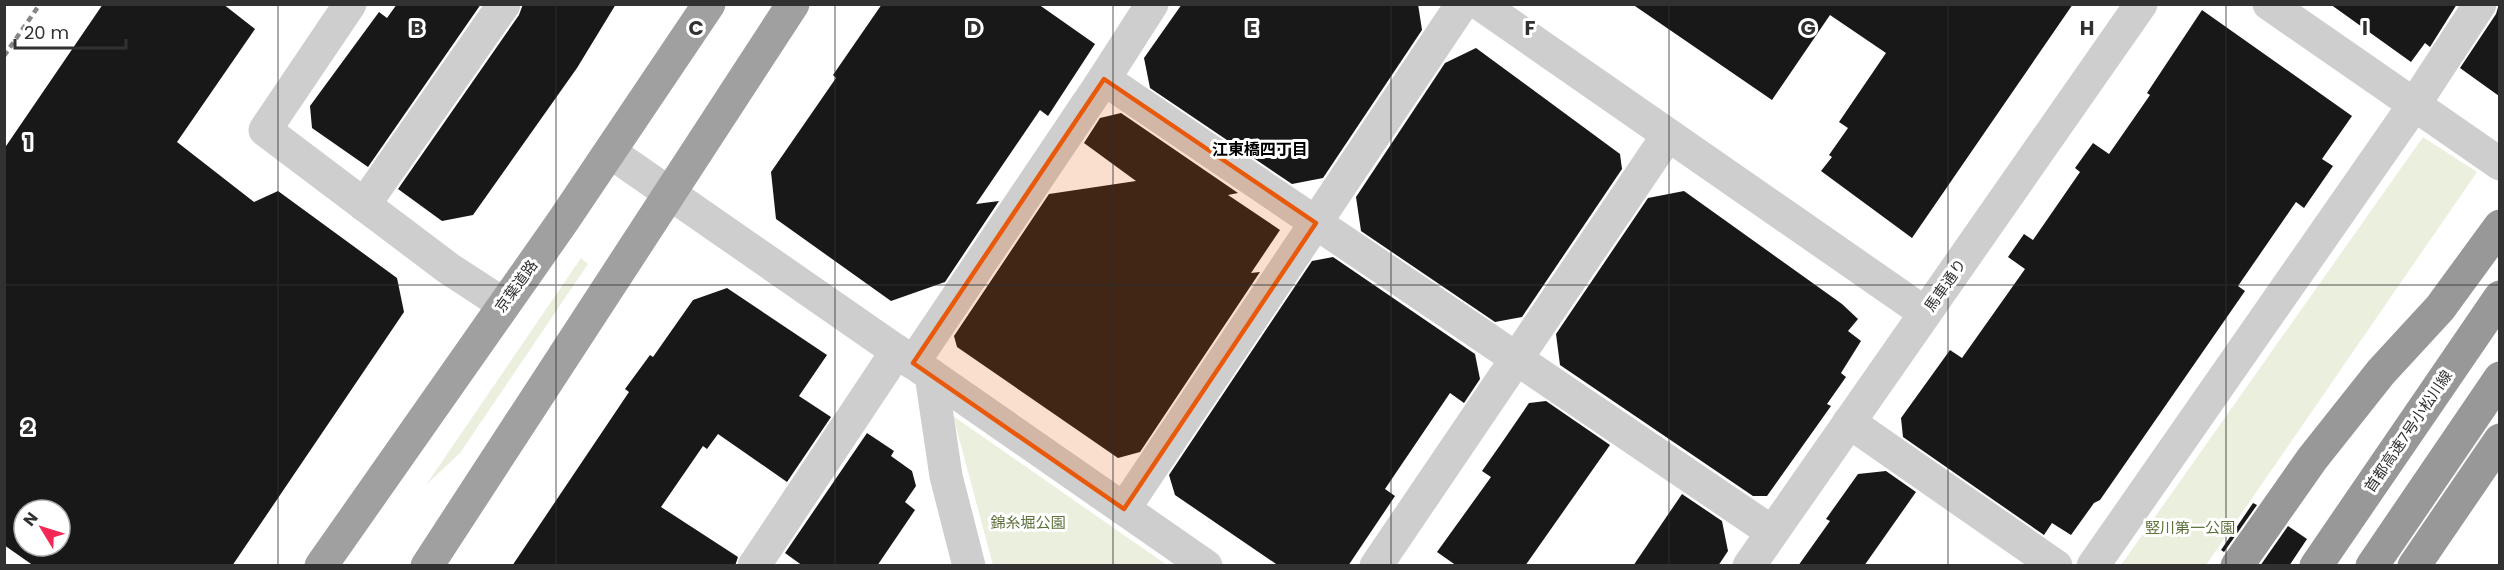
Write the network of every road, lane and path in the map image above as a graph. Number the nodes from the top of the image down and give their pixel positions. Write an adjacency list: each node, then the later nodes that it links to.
1 (350, 4): 17 (street)
2 (504, 4): 17 (street)
3 (709, 4): 14 (highway, 京葉道路)
4 (793, 4): 16 (highway)
5 (1152, 4): 11 (street)
6 (1462, 4): 18 (street)
7 (1480, 4): 13 (street)
8 (2141, 4): 22 (street, 馬車通り)
9 (2269, 4): 12 (street)
10 (2480, 4): 12 (street)
11 (1104, 79): 18 (street); 24 (street)
12 (2414, 105): 15 (street); 38 (street)
13 (1668, 135): 22 (street); 23 (street)
14 (610, 152): 16 (street); 21 (highway, 京葉道路)
15 (2499, 164)
16 (670, 194): 24 (street); 31 (highway)
17 (364, 205): 21 (street)
18 (1316, 223): 23 (street); 28 (street)
19 (2499, 226): 39 (highway)
20 (2499, 297): 40 (highway, 首都高速7号小松川線)
21 (503, 304): 30 (highway, 京葉道路)
22 (1925, 313): 26 (street, 馬車通り)
23 (1516, 359): 29 (street); 35 (street)
24 (914, 363): 28 (street); 32 (street); 33 (street)
25 (2499, 378): 41 (highway)
26 (1849, 422): 29 (street, 馬車通り); 37 (street)
27 (2499, 440): 42 (highway)
28 (1124, 509): 34 (street)
29 (1772, 532): 36 (street, 馬車通り)
30 (321, 566)
31 (427, 566)
32 (754, 566)
33 (969, 566)
34 (1206, 566)
35 (1376, 566)
36 (1749, 566)
37 (2056, 566)
38 (2093, 566)
39 (2237, 566)
40 (2316, 566)
41 (2372, 566)
42 (2414, 566)

